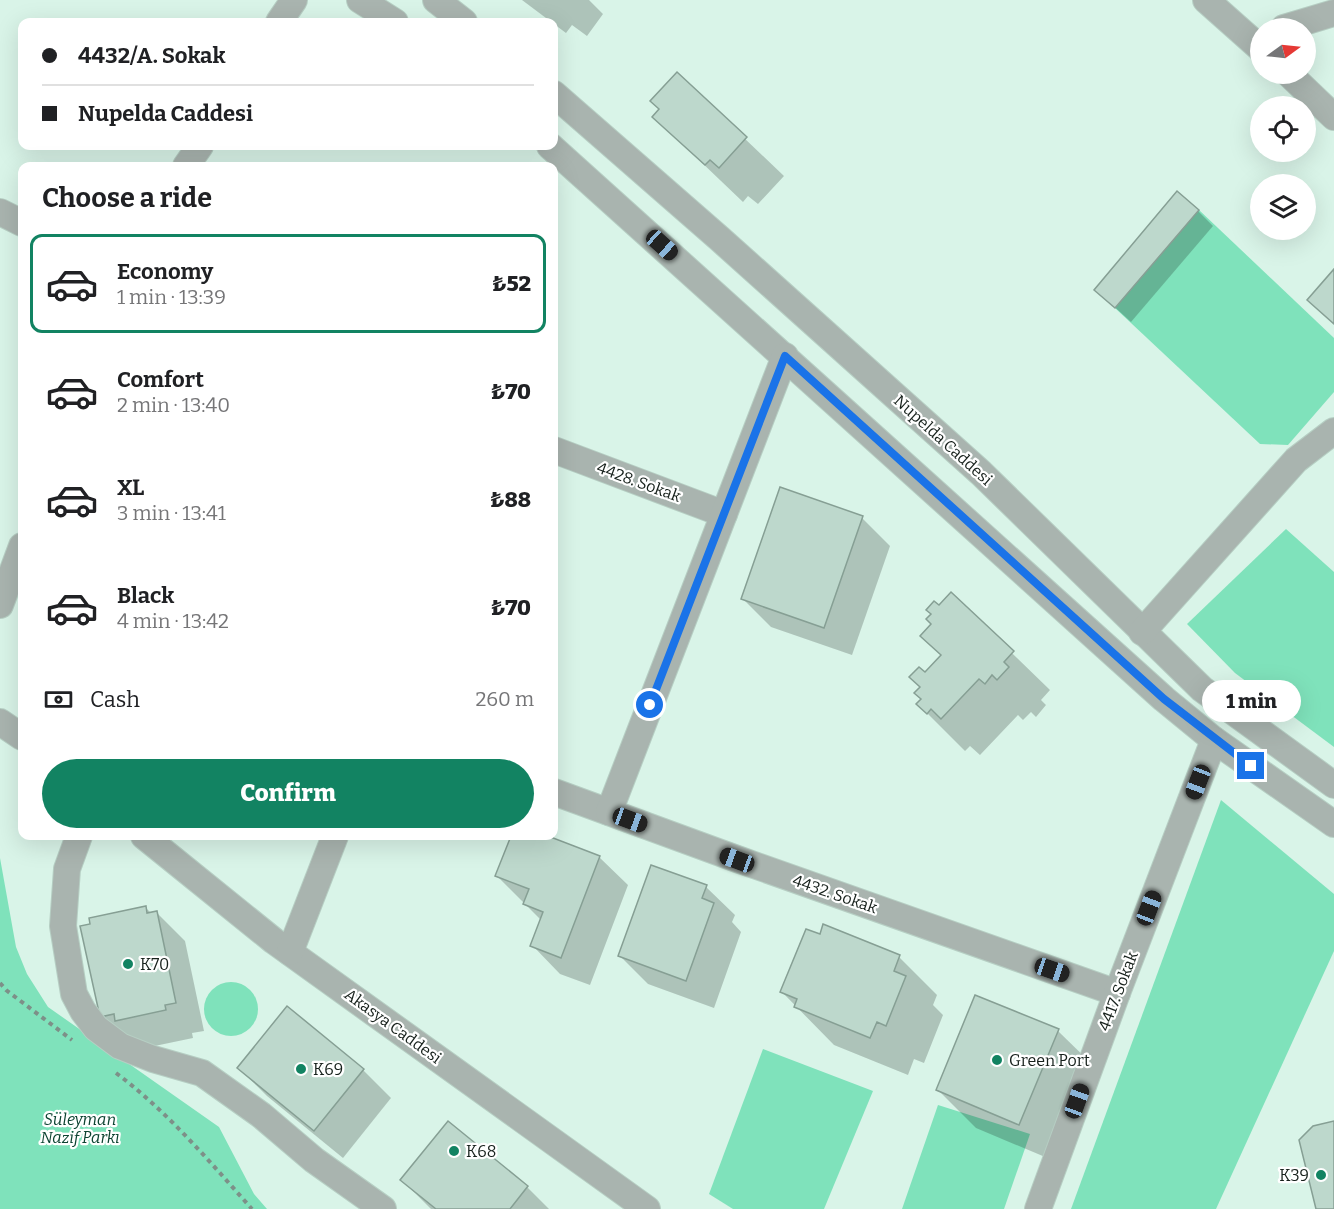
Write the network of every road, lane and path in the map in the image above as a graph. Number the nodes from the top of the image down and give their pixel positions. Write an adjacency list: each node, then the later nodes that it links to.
1 (294, 0): 6 (street)
2 (360, 0): 7 (street)
3 (435, 0): 8 (street)
4 (1206, 0): 10 (street)
5 (1334, 13): 9 (street)
6 (282, 18)
7 (389, 18)
8 (459, 18)
9 (1316, 18)
10 (1250, 36)
11 (1299, 84): 13 (street)
12 (558, 97): 23 (street, Nupelda Caddesi)
13 (1334, 117)
14 (554, 150): 17 (street)
15 (0, 212): 16 (street)
16 (18, 221)
17 (785, 356): 20 (street); 26 (street)
18 (1334, 431): 23 (street)
19 (558, 452): 20 (street, 4428. Sokak)
20 (724, 514): 29 (street)
21 (18, 557): 22 (street)
22 (0, 604)
23 (1142, 632): 27 (street, Nupelda Caddesi)
24 (0, 722): 25 (street)
25 (18, 734)
26 (1214, 740): 30 (street); 36 (street, 4417. Sokak)
27 (1334, 785)
28 (558, 793): 29 (street, 4432. Sokak)
29 (609, 812): 36 (street, 4432. Sokak)
30 (1334, 824)
31 (78, 840): 40 (street)
32 (149, 840): 34 (street, Akasya Caddesi)
33 (333, 840): 34 (street)
34 (290, 952): 41 (street, Akasya Caddesi)
35 (0, 983): 37 (path)
36 (1117, 993): 42 (street, 4417. Sokak)
37 (77, 1045)
38 (106, 1066): 39 (path)
39 (252, 1209)
40 (383, 1209)
41 (647, 1209)
42 (1038, 1209)

